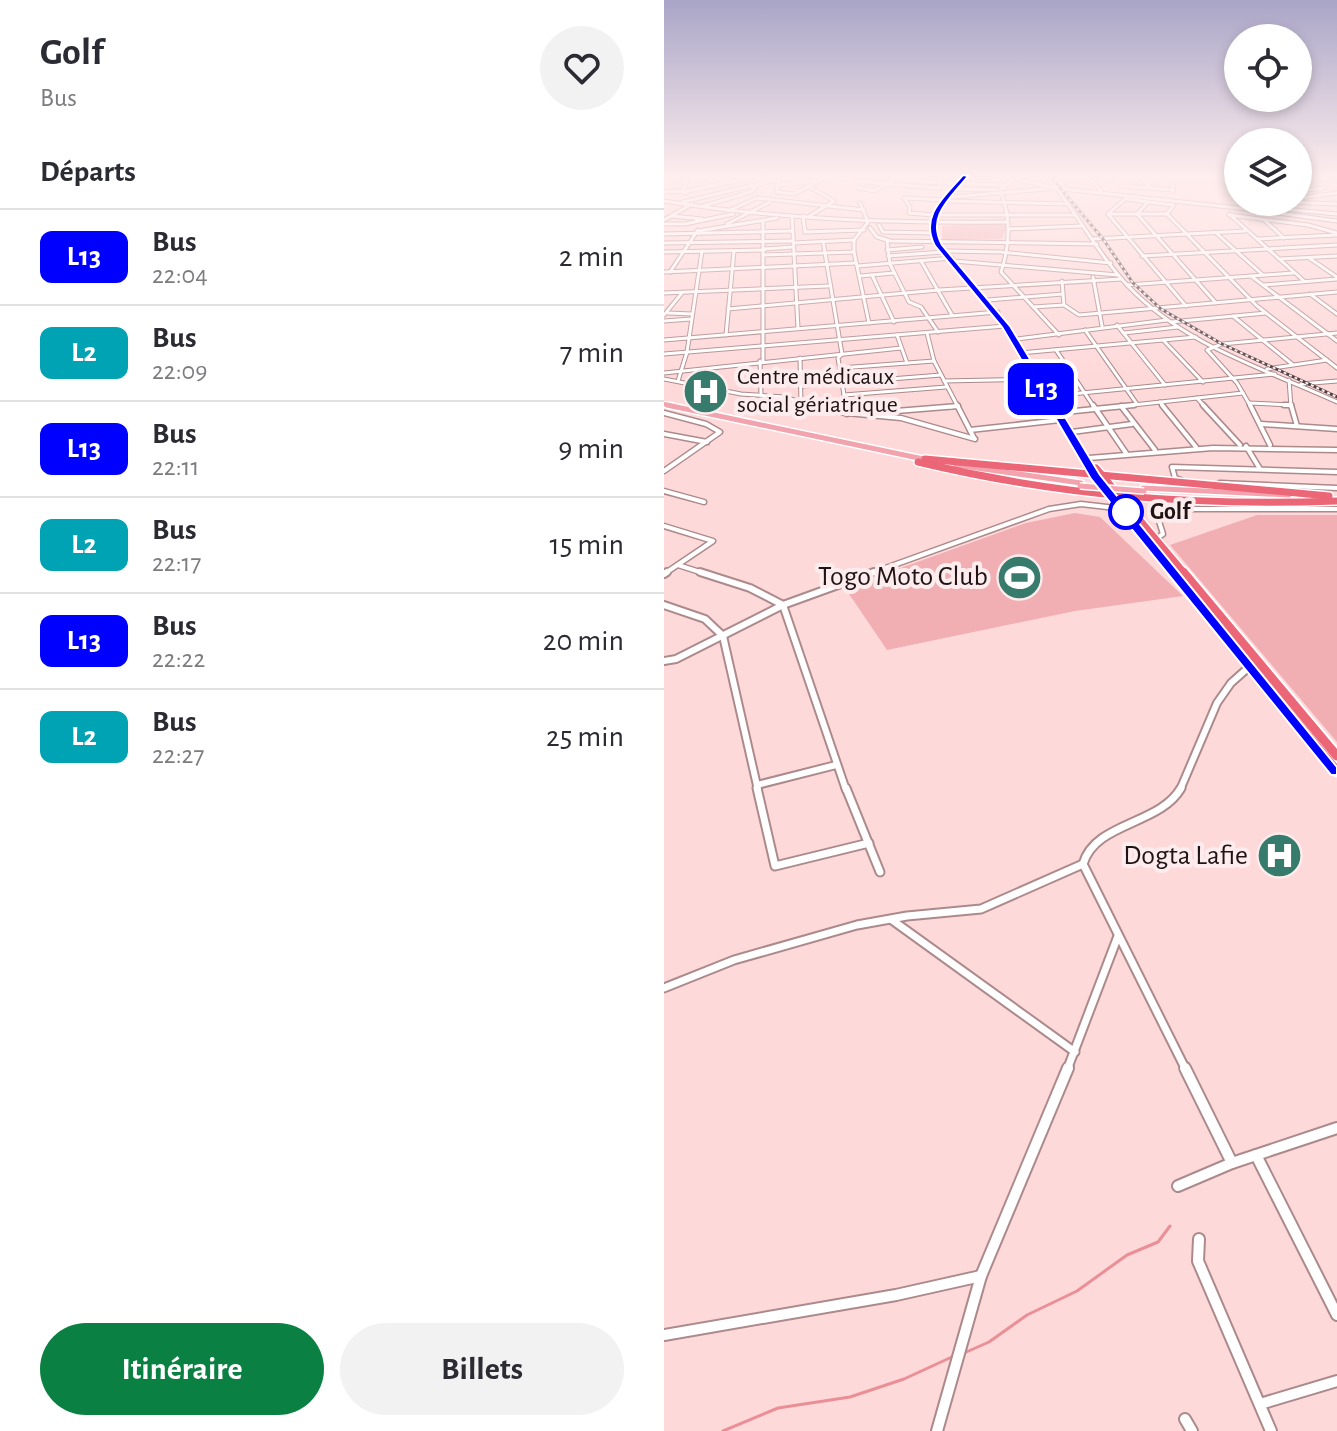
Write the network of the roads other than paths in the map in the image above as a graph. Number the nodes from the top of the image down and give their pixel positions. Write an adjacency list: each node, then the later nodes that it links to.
1 (690, 242): 24 (street)
2 (1005, 242): 34 (street)
3 (765, 243): 27 (street)
4 (782, 243): 17 (street)
5 (805, 243): 17 (street)
6 (823, 243): 30 (street)
7 (854, 243): 31 (street)
8 (887, 243): 23 (street)
9 (939, 243): 32 (highway)
10 (1041, 243): 18 (street)
11 (1132, 243): 38 (street)
12 (1163, 243): 36 (street)
13 (1194, 243): 35 (street)
14 (1226, 243): 28 (street)
15 (1259, 243): 22 (street)
16 (1319, 243): 20 (street)
17 (793, 244): 27 (street); 33 (street)
18 (1097, 244): 45 (street)
19 (1337, 245): 20 (street)
20 (1323, 246): 22 (street); 39 (street)
21 (922, 247): 23 (street)
22 (1267, 249): 28 (street); 43 (street)
23 (887, 250): 37 (street)
24 (684, 251): 25 (street); 29 (street); 58 (street)
25 (702, 251): 26 (street); 55 (street)
26 (734, 251): 27 (street); 53 (street)
27 (764, 251): 33 (street); 51 (street)
28 (1235, 251): 35 (street); 63 (street)
29 (664, 252)
30 (824, 252): 31 (street); 33 (street); 46 (street)
31 (854, 252): 49 (street)
32 (944, 252): 34 (street); 37 (street); 42 (highway)
33 (793, 253): 48 (street)
34 (1007, 253): 40 (street); 50 (street)
35 (1205, 253): 36 (street); 67 (street)
36 (1175, 254): 38 (street); 70 (street)
37 (888, 256): 47 (street)
38 (1142, 256): 73 (street)
39 (1336, 256): 41 (street)
40 (1062, 258): 45 (street); 56 (street)
41 (1309, 258): 43 (street); 54 (street)
42 (952, 259): 44 (street); 50 (street); 79 (highway)
43 (1279, 259): 61 (street)
44 (921, 261): 47 (street); 81 (street)
45 (1111, 263): 66 (street)
46 (825, 264): 48 (street); 49 (street); 77 (street)
47 (890, 264): 49 (street); 59 (street)
48 (794, 265): 51 (street); 78 (street)
49 (857, 265): 64 (street)
50 (1002, 265): 56 (street); 74 (street)
51 (763, 267): 53 (street); 80 (street)
52 (1337, 268): 54 (street)
53 (732, 269): 55 (street); 82 (street)
54 (1325, 269): 68 (street)
55 (699, 271): 58 (street); 87 (street)
56 (1061, 271): 60 (street)
57 (664, 272): 58 (street)
58 (670, 272)
59 (894, 273): 62 (street); 86 (street)
60 (1093, 273): 66 (street); 69 (street)
61 (1293, 273): 63 (street); 72 (street)
62 (872, 275): 64 (street); 90 (street)
63 (1263, 275): 65 (street)
64 (860, 276): 91 (street)
65 (1251, 276): 67 (street); 76 (street)
66 (1120, 277): 69 (street); 75 (street)
67 (1232, 278): 70 (street); 96 (street)
68 (1337, 278): 72 (street)
69 (1094, 280): 71 (street); 106 (street)
70 (1197, 280): 73 (street); 98 (street)
71 (1062, 281): 74 (street); 88 (street)
72 (1304, 281): 76 (street)
73 (1165, 282): 75 (street); 101 (street)
74 (1012, 285): 79 (street); 92 (street)
75 (1127, 285): 104 (street)
76 (1263, 285): 93 (street)
77 (828, 286): 78 (street); 94 (street)
78 (796, 288): 80 (street); 97 (street)
79 (978, 288): 81 (street); 95 (highway); 105 (highway)
80 (762, 290): 82 (street); 100 (street)
81 (939, 290): 86 (street); 110 (street)
82 (729, 292): 87 (street); 103 (street)
83 (1337, 292): 89 (street)
84 (664, 293): 85 (street)
85 (682, 293): 87 (street); 108 (street)
86 (906, 293): 90 (street); 113 (street)
87 (695, 294): 111 (street)
88 (1063, 294): 92 (street); 99 (street)
89 (1310, 294): 93 (street); 109 (street)
90 (882, 295): 91 (street); 116 (street)
91 (863, 297): 94 (street); 117 (street)
92 (1024, 297): 95 (street); 102 (street)
93 (1279, 297): 96 (street); 130 (street)
94 (831, 300): 97 (street); 119 (street)
95 (988, 300): 105 (highway)
96 (1251, 300): 98 (street); 107 (street)
97 (796, 303): 100 (street); 123 (street)
98 (1216, 303): 101 (street)
99 (1064, 305): 102 (street); 106 (street)
100 (762, 306): 103 (street); 125 (street)
101 (1186, 306): 104 (street)
102 (1033, 307): 133 (street)
103 (728, 309): 131 (street)
104 (1152, 309): 106 (street); 115 (street)
105 (995, 312): 110 (street); 120 (highway); 137 (highway)
106 (1099, 313): 121 (street)
107 (1266, 313): 112 (street); 135 (street)
108 (666, 314): 111 (street)
109 (1337, 314)
110 (952, 315): 113 (street)
111 (692, 316): 114 (street); 136 (street)
112 (1233, 316): 115 (street); 140 (street)
113 (929, 318): 116 (street); 126 (street)
114 (664, 321)
115 (1169, 321): 118 (street); 122 (street)
116 (894, 322): 117 (street)
117 (869, 323): 119 (street)
118 (1117, 325): 121 (street); 128 (street)
119 (836, 326): 123 (street); 139 (street)
120 (1005, 326): 126 (street); 150 (highway)
121 (1102, 326): 124 (street)
122 (1178, 327): 128 (street); 134 (street)
123 (798, 328): 125 (street)
124 (1085, 330): 133 (street); 145 (street)
125 (762, 331): 131 (street); 144 (street)
126 (938, 332): 127 (street)
127 (927, 333): 132 (street); 156 (street)
128 (1124, 333): 143 (street)
129 (1337, 333): 130 (street)
130 (1328, 334): 135 (street); 142 (street)
131 (726, 335): 136 (street)
132 (897, 335): 139 (street); 147 (street)
133 (1059, 335): 137 (street)
134 (1196, 337): 141 (street); 146 (street)
135 (1299, 337): 140 (street); 154 (street)
136 (689, 338): 138 (street); 149 (street)
137 (1017, 339): 150 (highway)
138 (664, 340)
139 (839, 340): 144 (street); 152 (street)
140 (1265, 340): 146 (street); 158 (street)
141 (1164, 341): 143 (street); 172 (street)
142 (1337, 341)
143 (1131, 344): 145 (street); 175 (street)
144 (762, 345): 149 (street); 155 (street)
145 (1097, 346): 148 (street); 178 (street)
146 (1216, 346): 162 (street); 167 (street)
147 (901, 348): 152 (street); 157 (street)
148 (1056, 350): 150 (street); 179 (street)
149 (687, 352): 151 (street); 161 (street)
150 (1023, 353): 166 (highway); 183 (highway)
151 (664, 354)
152 (842, 354): 153 (street); 159 (street)
153 (800, 358): 155 (street); 176 (street)
154 (1327, 360): 158 (street); 160 (street)
155 (761, 361): 161 (street); 181 (street)
156 (934, 361): 157 (street); 164 (street)
157 (907, 363): 159 (street)
158 (1292, 364): 162 (street)
159 (840, 368): 173 (street)
160 (1337, 368)
161 (683, 369): 165 (street); 169 (street)
162 (1266, 369): 163 (street)
163 (1277, 374): 167 (street); 168 (street)
164 (941, 375): 170 (street); 173 (street)
165 (664, 376): 169 (street)
166 (1036, 379): 170 (street); 198 (highway)
167 (1233, 379): 172 (street); 180 (street)
168 (1289, 380): 174 (street); 190 (street)
169 (678, 381): 181 (street)
170 (944, 381): 177 (street)
171 (1337, 381): 174 (street)
172 (1203, 382): 175 (street)
173 (842, 383): 176 (street); 182 (street)
174 (1300, 384): 186 (street)
175 (1165, 385): 178 (street)
176 (802, 386): 188 (street)
177 (946, 387): 182 (street); 192 (street)
178 (1126, 388): 179 (street); 189 (street)
179 (1084, 393): 183 (street); 194 (street)
180 (1243, 393): 184 (street); 187 (street)
181 (761, 395): 188 (street)
182 (844, 395): 196 (street)
183 (1051, 396): 198 (highway)
184 (1197, 398): 185 (street); 209 (street)
185 (1160, 402): 189 (street); 210 (street)
186 (1337, 402)
187 (1249, 403): 190 (street); 200 (street)
188 (801, 404): 196 (street)
189 (1137, 404): 193 (street)
190 (1291, 405): 201 (street)
191 (664, 406): 214 (main road)
192 (958, 406): 197 (street); 204 (street)
193 (1121, 406): 194 (street); 199 (street)
194 (1095, 408): 198 (street); 202 (street)
195 (664, 413): 207 (street)
196 (847, 414): 197 (street)
197 (861, 414): 204 (street)
198 (1059, 415): 204 (street); 205 (highway); 215 (highway)
199 (1132, 424): 202 (street); 211 (street)
200 (1261, 424): 201 (street); 208 (street)
201 (1297, 426): 203 (street)
202 (1107, 427): 205 (street); 213 (street)
203 (1337, 429)
204 (970, 430)
205 (1072, 432): 215 (highway)
206 (665, 435): 207 (street)
207 (707, 442): 217 (street)
208 (1270, 445): 209 (street); 212 (street)
209 (1243, 446): 210 (street); 216 (street)
210 (1196, 447): 211 (street)
211 (1155, 450): 213 (street)
212 (1337, 450)
213 (1126, 453): 215 (street)
214 (922, 461): 219 (highway); 224 (highway); 225 (main road, bridge)
215 (1089, 462): 219 (highway); 220 (highway); 221 (highway)
216 (1260, 469): 218 (street); 222 (street)
217 (664, 471)
218 (1337, 472)
219 (1070, 474): 220 (highway)
220 (1095, 477): 221 (highway); 224 (highway)
221 (1105, 478): 225 (highway); 226 (highway)
222 (1337, 488)
223 (665, 492): 227 (street)
224 (1114, 499): 226 (highway); 229 (highway)
225 (1335, 499): 228 (highway)
226 (1125, 500): 228 (highway); 229 (highway)
227 (704, 502)
228 (1149, 502): 229 (highway)
229 (1127, 509): 231 (highway); 237 (street)
230 (1337, 509): 233 (street)
231 (1138, 523): 233 (highway); 242 (highway)
232 (664, 526): 234 (street)
233 (1157, 538): 243 (highway)
234 (678, 565): 235 (street); 237 (street)
235 (664, 574)
236 (664, 605): 238 (street)
237 (783, 605): 240 (street); 244 (street)
238 (673, 608): 239 (street); 240 (street)
239 (664, 616)
240 (723, 636): 241 (street); 246 (street)
241 (664, 663)
242 (1249, 667): 245 (highway); 248 (street)
243 (1337, 756)
244 (836, 765): 246 (street); 247 (street)
245 (1337, 771)
246 (757, 785): 247 (street)
247 (869, 843): 249 (street)
248 (1083, 864): 250 (street); 251 (street)
249 (880, 872)
250 (892, 920): 252 (street); 253 (street)
251 (1118, 936): 253 (street); 256 (street)
252 (664, 988)
253 (1075, 1052): 259 (street)
254 (1337, 1128): 255 (street)
255 (1256, 1155): 256 (street); 260 (street)
256 (1232, 1163): 257 (street)
257 (1178, 1186)
258 (1199, 1239): 263 (street)
259 (981, 1276): 261 (street); 265 (street)
260 (1337, 1315)
261 (664, 1335)
262 (1337, 1381): 263 (street)
263 (1260, 1404): 267 (street)
264 (1185, 1419): 266 (street)
265 (937, 1431)
266 (1192, 1431)
267 (1271, 1431)

